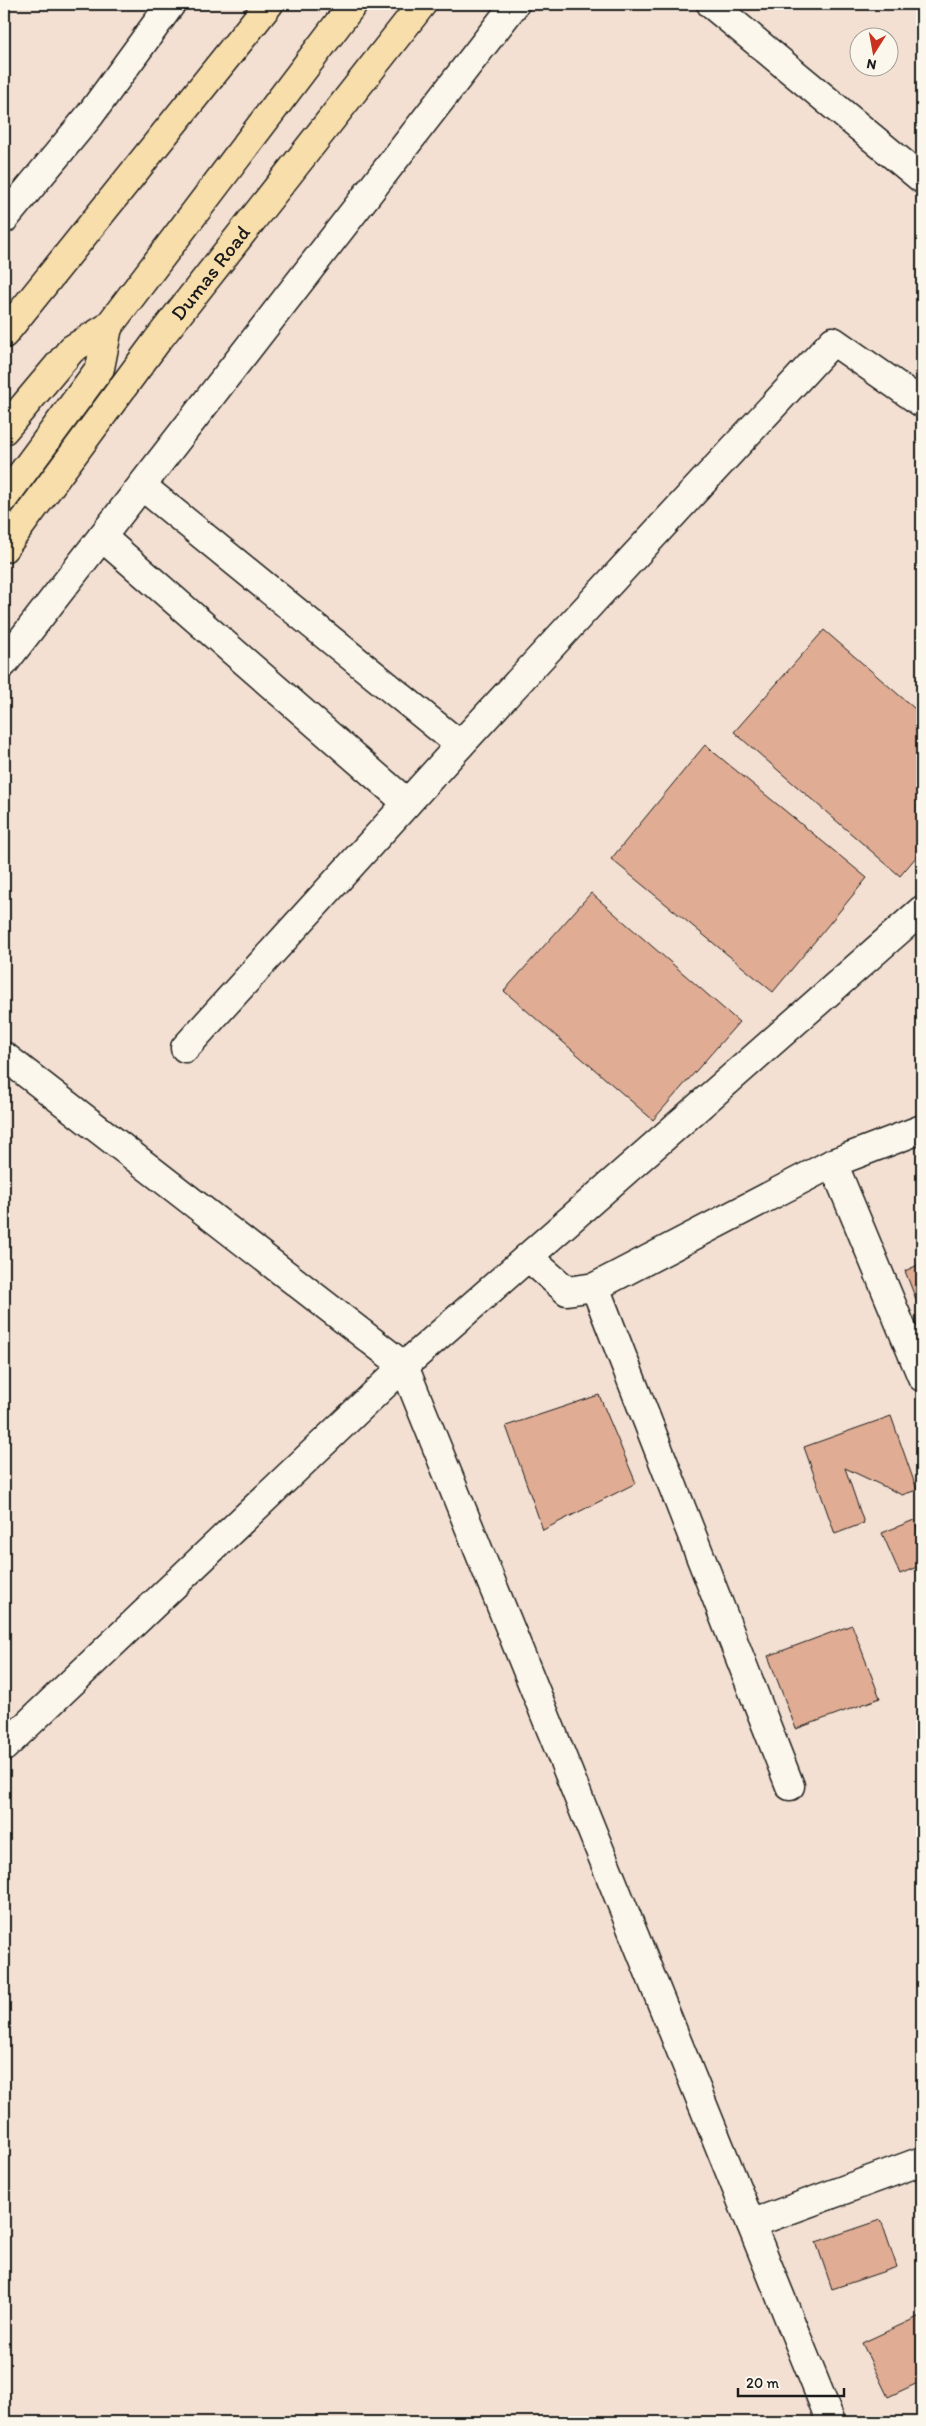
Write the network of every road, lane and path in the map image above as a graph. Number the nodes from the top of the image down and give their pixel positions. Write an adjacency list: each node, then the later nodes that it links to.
1 (171, 4): 8 (street)
2 (269, 4): 10 (main road)
3 (353, 4): 9 (main road)
4 (422, 4): 16 (main road, Dumas Road)
5 (514, 4): 13 (street)
6 (711, 4): 7 (street)
7 (922, 179)
8 (4, 219)
9 (108, 327): 12 (main road); 14 (main road)
10 (4, 334)
11 (922, 403): 18 (street)
12 (4, 430)
13 (142, 486): 15 (street); 18 (street)
14 (4, 498)
15 (102, 537): 17 (street); 19 (street)
16 (4, 548)
17 (4, 663)
18 (460, 745): 19 (street)
19 (407, 803): 21 (street)
20 (920, 915): 25 (street)
21 (185, 1048)
22 (4, 1056): 27 (street)
23 (922, 1129): 24 (street)
24 (833, 1163): 26 (street); 28 (street)
25 (528, 1257): 26 (street); 27 (street)
26 (595, 1287): 30 (street)
27 (404, 1366): 29 (street); 32 (street)
28 (922, 1377)
29 (4, 1747)
30 (790, 1786)
31 (922, 2162): 32 (street)
32 (751, 2224): 33 (street)
33 (831, 2422)

